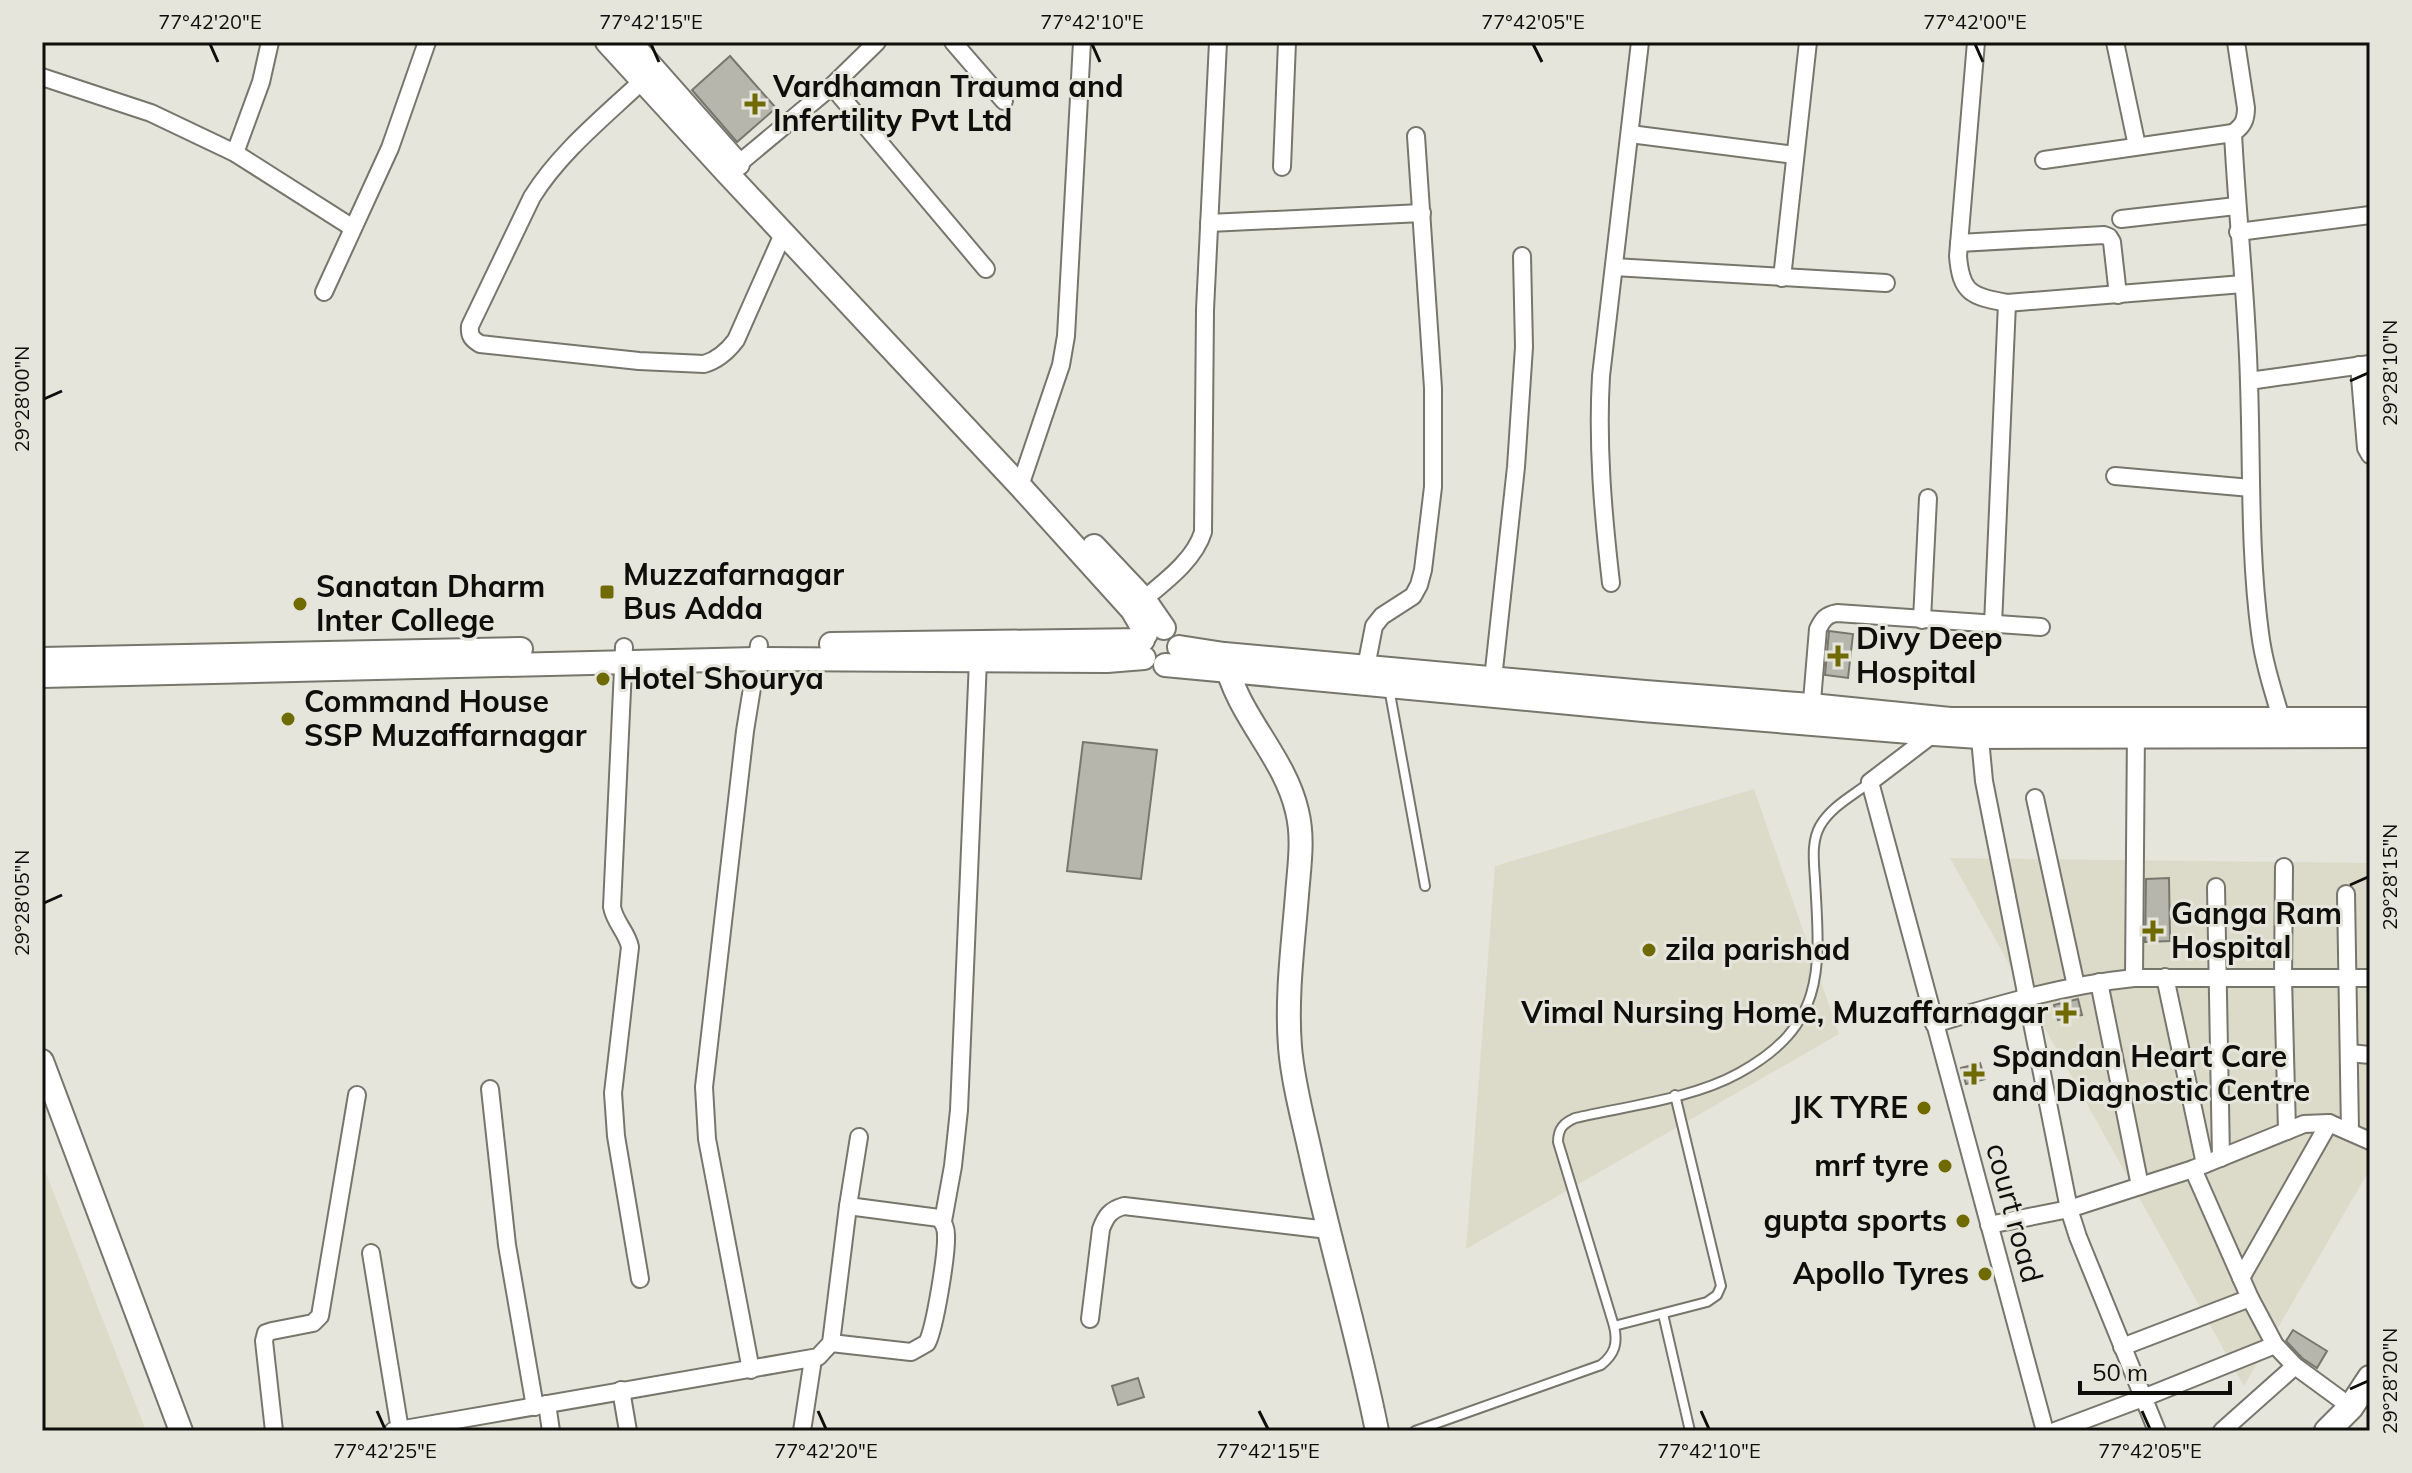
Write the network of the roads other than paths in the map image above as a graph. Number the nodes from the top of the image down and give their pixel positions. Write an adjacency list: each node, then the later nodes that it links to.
1 (270, 42): 23 (street)
2 (427, 42): 33 (street)
3 (607, 42): 16 (street)
4 (630, 42): 27 (street)
5 (877, 42): 17 (street)
6 (953, 42): 18 (street)
7 (1082, 42): 50 (street)
8 (1218, 42): 32 (street)
9 (1287, 42): 26 (street)
10 (1640, 42): 20 (street)
11 (1808, 42): 24 (street)
12 (1976, 42): 36 (street)
13 (2115, 42): 22 (street)
14 (2236, 42): 19 (street)
15 (42, 77): 23 (street)
16 (642, 81): 27 (street); 35 (street)
17 (832, 86): 27 (street); 39 (street)
18 (1004, 101)
19 (2233, 133): 22 (street); 28 (street)
20 (1630, 134): 24 (street); 38 (street)
21 (1416, 136): 29 (street)
22 (2137, 146): 25 (street)
23 (235, 153): 33 (street)
24 (1795, 155): 40 (street)
25 (2044, 160)
26 (1282, 167)
27 (732, 168): 35 (street); 50 (street)
28 (2236, 206): 31 (street); 34 (street)
29 (1422, 213): 32 (street); 66 (street)
30 (2370, 215): 34 (street)
31 (2121, 219)
32 (1209, 223): 54 (street)
33 (353, 228): 43 (street)
34 (2238, 232): 42 (street)
35 (783, 234): 50 (street)
36 (1959, 243): 44 (street); 45 (street)
37 (1522, 256): 68 (street)
38 (1614, 267): 40 (street); 53 (street)
39 (986, 269)
40 (1782, 278): 41 (street)
41 (1886, 283)
42 (2243, 284): 44 (street); 47 (street)
43 (324, 292)
44 (2118, 295): 45 (street)
45 (2007, 303): 56 (street)
46 (2365, 364): 47 (street); 48 (street)
47 (2249, 381): 51 (street)
48 (2370, 455)
49 (2115, 476): 51 (street)
50 (1023, 478): 54 (street)
51 (2251, 488): 74 (street)
52 (1928, 498): 55 (street)
53 (1611, 583)
54 (1138, 604): 58 (street)
55 (1922, 620): 56 (street); 70 (street)
56 (1993, 625): 57 (street)
57 (2041, 627)
58 (1149, 640): 59 (street); 60 (street); 63 (street); 65 (street)
59 (1179, 647): 64 (street); 65 (street)
60 (758, 652): 61 (street); 63 (street); 123 (street)
61 (624, 654): 62 (street); 67 (street); 113 (street)
62 (42, 659)
63 (978, 660): 108 (street)
64 (1226, 662): 65 (street); 66 (street); 69 (street); 110 (street)
65 (1165, 665)
66 (1366, 667): 68 (street)
67 (42, 676)
68 (1493, 679): 70 (street)
69 (1389, 687): 70 (street); 80 (lane)
70 (1811, 714): 72 (street)
71 (2370, 719): 74 (street)
72 (1942, 727): 75 (street); 77 (street)
73 (2136, 727): 74 (street); 75 (street); 85 (street)
74 (2284, 727): 76 (street)
75 (1979, 728): 91 (street)
76 (2370, 736)
77 (1870, 782): 92 (street, court road); 98 (lane)
78 (2035, 798): 90 (street)
79 (2284, 867): 86 (street)
80 (1425, 886)
81 (2216, 887): 84 (street)
82 (2346, 894): 87 (street)
83 (2165, 977): 84 (street); 85 (street); 104 (street)
84 (2216, 977): 86 (street); 104 (street)
85 (2134, 978): 89 (street)
86 (2283, 978): 87 (street); 100 (street)
87 (2347, 978): 88 (street); 93 (street)
88 (2370, 978)
89 (2099, 982): 90 (street); 105 (street)
90 (2076, 986): 91 (street)
91 (2027, 996): 92 (street); 107 (street)
92 (1934, 1024): 109 (street, court road)
93 (2349, 1053): 94 (street); 101 (street)
94 (2370, 1055)
95 (42, 1061): 132 (street)
96 (490, 1089): 128 (street)
97 (357, 1095): 133 (street)
98 (1675, 1095): 115 (lane); 117 (lane)
99 (2329, 1123): 100 (street); 101 (street); 112 (street)
100 (2287, 1131): 104 (street)
101 (2350, 1131): 103 (street)
102 (859, 1137): 106 (street)
103 (2370, 1141)
104 (2206, 1163): 105 (street); 112 (street)
105 (2140, 1186): 107 (street)
106 (848, 1206): 108 (street); 118 (street)
107 (2069, 1209): 109 (street); 120 (street)
108 (943, 1221): 118 (street)
109 (1989, 1225): 140 (street, court road)
110 (1328, 1230): 116 (street); 137 (street)
111 (371, 1253): 131 (street)
112 (2241, 1278): 114 (street)
113 (640, 1279)
114 (2250, 1298): 119 (street); 120 (street)
115 (1663, 1314): 117 (lane); 139 (lane)
116 (1090, 1319)
117 (1614, 1326): 138 (lane)
118 (831, 1343): 121 (street)
119 (2275, 1345): 122 (street); 127 (street)
120 (2122, 1347): 127 (street)
121 (813, 1359): 123 (street); 136 (street)
122 (2295, 1366): 129 (street); 143 (street)
123 (751, 1370): 125 (street)
124 (2370, 1378): 129 (main road)
125 (621, 1390): 128 (street); 135 (street)
126 (2370, 1390): 129 (street)
127 (2143, 1398): 141 (street); 142 (street)
128 (541, 1406): 130 (street); 134 (street)
129 (2351, 1407): 144 (main road)
130 (472, 1424): 131 (street)
131 (397, 1430)
132 (181, 1431)
133 (274, 1431)
134 (551, 1431)
135 (628, 1431)
136 (802, 1431)
137 (1377, 1431)
138 (1415, 1431)
139 (1690, 1431)
140 (2045, 1431)
141 (2055, 1431)
142 (2157, 1431)
143 (2222, 1431)
144 (2327, 1431)

